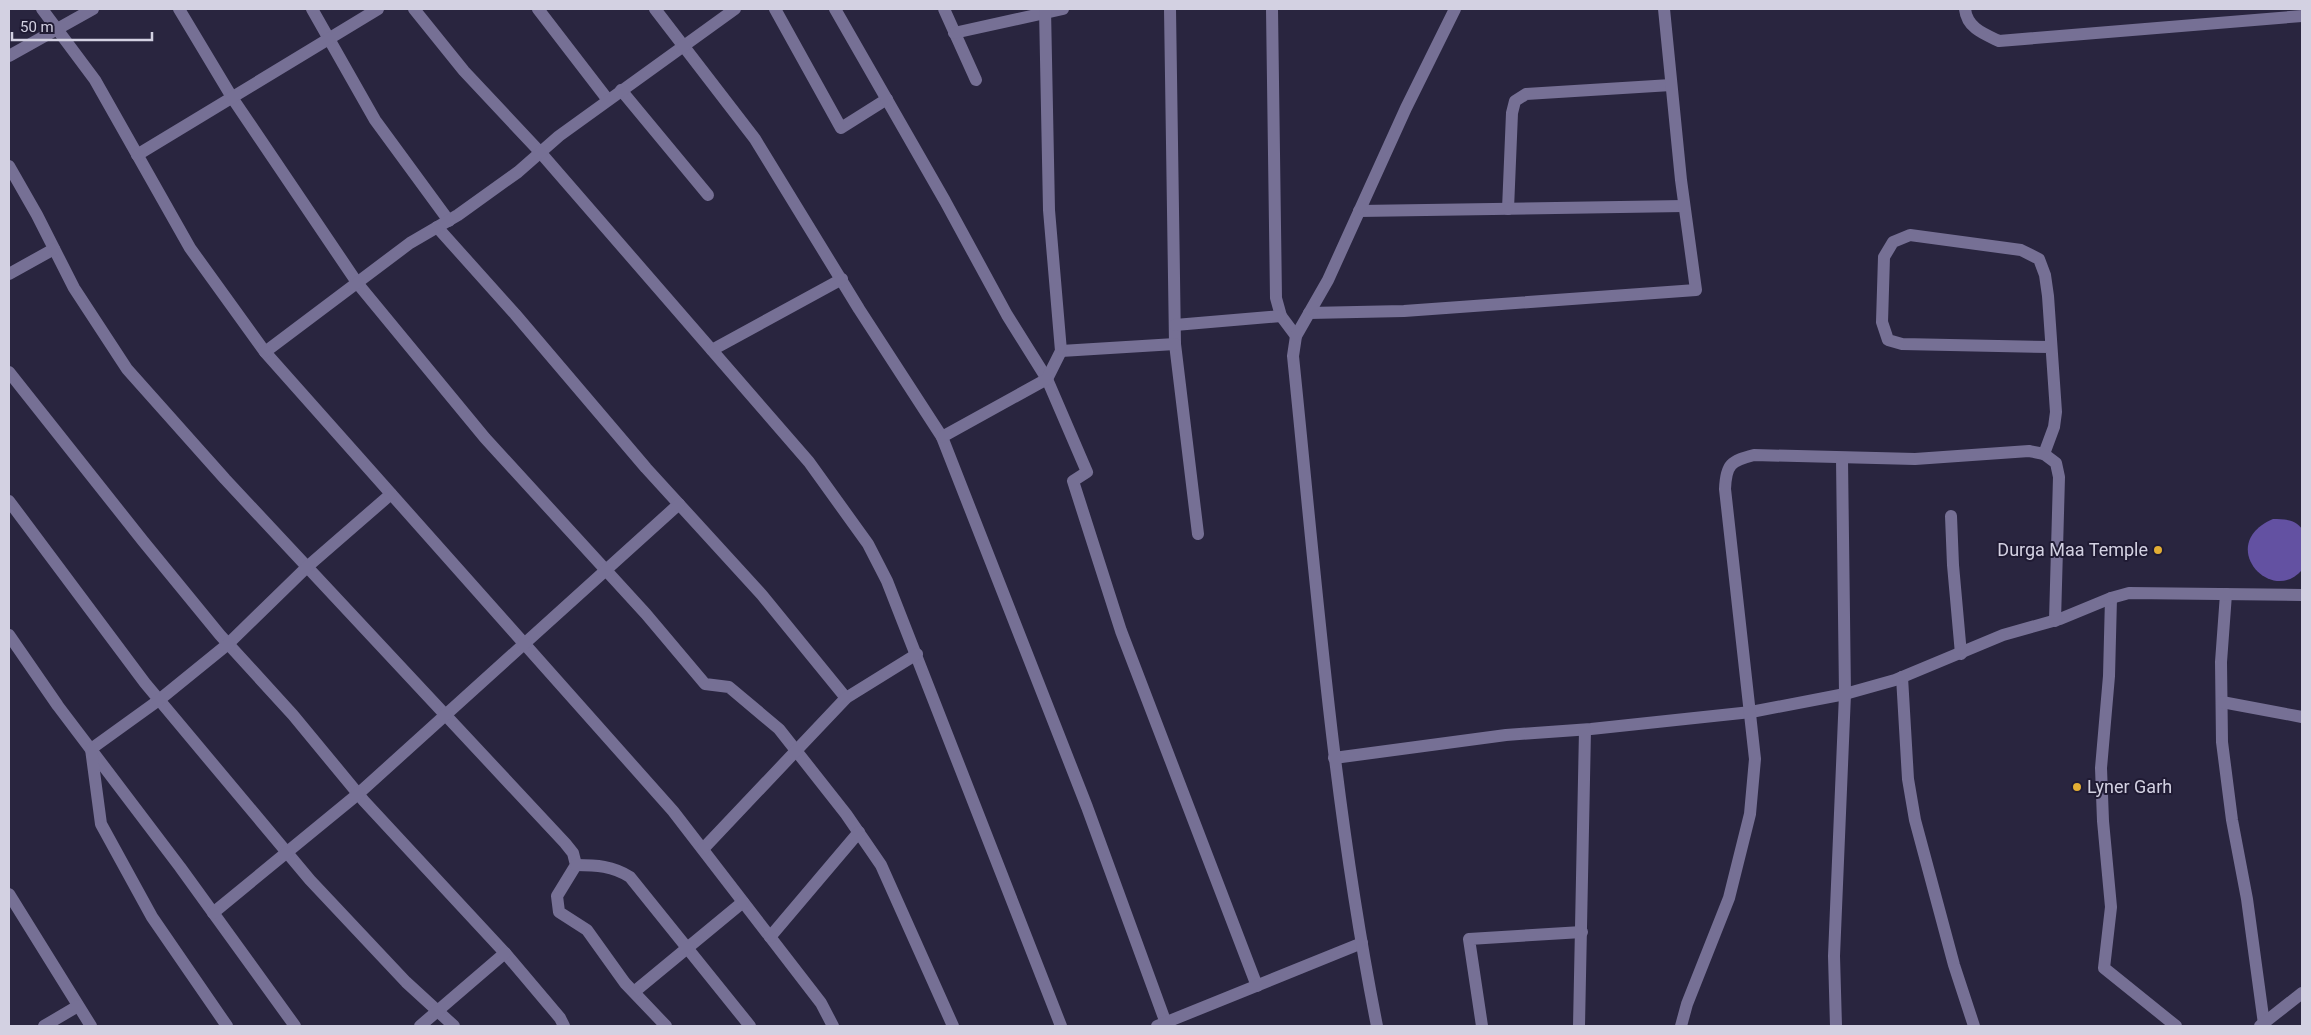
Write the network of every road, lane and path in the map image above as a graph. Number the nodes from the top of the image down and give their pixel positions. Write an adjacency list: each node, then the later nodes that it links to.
1 (42, 9): 21 (street)
2 (93, 9): 21 (street)
3 (179, 9): 29 (street)
4 (312, 9): 23 (street)
5 (378, 9): 23 (street)
6 (414, 9): 32 (street)
7 (538, 9): 31 (street)
8 (654, 9): 24 (street)
9 (735, 9): 24 (street)
10 (775, 9): 30 (street)
11 (835, 9): 30 (street)
12 (944, 9): 22 (street)
13 (1063, 9): 19 (street)
14 (1170, 9): 46 (street)
15 (1272, 9): 45 (street)
16 (1455, 9): 38 (street)
17 (1664, 9): 27 (street)
18 (1965, 9): 20 (street)
19 (1045, 10): 22 (street); 51 (street)
20 (2302, 16)
21 (57, 29): 25 (street); 33 (street)
22 (954, 33): 26 (street)
23 (329, 40): 29 (street); 39 (street)
24 (684, 47): 28 (street); 42 (street)
25 (9, 56)
26 (976, 80)
27 (1671, 85): 36 (street); 37 (street)
28 (621, 90): 31 (street); 35 (street)
29 (233, 99): 33 (street); 43 (street)
30 (887, 99): 54 (street)
31 (608, 100): 32 (street)
32 (540, 152): 39 (street); 50 (street)
33 (138, 155): 52 (street)
34 (9, 166): 40 (street)
35 (708, 195)
36 (1684, 206): 37 (street); 44 (street)
37 (1508, 209): 38 (street)
38 (1359, 211): 44 (street)
39 (443, 224): 43 (street); 60 (street)
40 (54, 249): 41 (street); 63 (street)
41 (9, 274)
42 (842, 279): 50 (street); 55 (street)
43 (358, 284): 52 (street); 64 (street)
44 (1309, 313): 47 (street)
45 (1281, 316): 46 (street); 47 (street)
46 (1175, 325): 48 (street)
47 (1296, 336): 85 (street)
48 (1174, 344): 51 (street); 62 (street)
49 (2050, 347): 49 (street); 56 (street)
50 (712, 350): 72 (street)
51 (1061, 350): 54 (street)
52 (264, 352): 58 (street)
53 (9, 372): 71 (street)
54 (1047, 379): 55 (street); 99 (street)
55 (942, 437): 105 (street)
56 (2044, 454): 57 (street); 68 (street)
57 (1842, 458): 75 (street); 79 (street)
58 (391, 494): 63 (street); 70 (street)
59 (9, 501): 77 (street)
60 (679, 504): 64 (street); 76 (street)
61 (1950, 516): 73 (street)
62 (1198, 534)
63 (307, 567): 71 (street); 80 (street)
64 (607, 571): 70 (street); 84 (street)
65 (2226, 594): 66 (street); 67 (street); 78 (street)
66 (2302, 595)
67 (2111, 598): 68 (street); 124 (street)
68 (2055, 620): 73 (street)
69 (9, 635): 83 (street)
70 (524, 642): 80 (street); 88 (street)
71 (228, 644): 77 (street); 86 (street)
72 (916, 654): 76 (street); 117 (street)
73 (1961, 654): 74 (street)
74 (1902, 677): 75 (street); 123 (street)
75 (1845, 694): 79 (street); 122 (street)
76 (846, 698): 84 (street)
77 (159, 700): 83 (street); 89 (street)
78 (2222, 702): 81 (street); 106 (street)
79 (1751, 712): 82 (street); 121 (street)
80 (444, 715): 86 (street); 90 (street)
81 (2302, 718)
82 (1585, 730): 85 (street); 94 (street)
83 (91, 749): 93 (street); 109 (street)
84 (796, 751): 87 (street); 88 (street)
85 (1334, 758): 96 (street)
86 (358, 794): 89 (street); 98 (street)
87 (859, 832): 95 (street); 116 (street)
88 (702, 849): 92 (street)
89 (288, 853): 93 (street); 103 (street)
90 (576, 865): 97 (street); 100 (street)
91 (9, 896): 102 (street)
92 (743, 902): 95 (street); 97 (street)
93 (213, 913): 110 (street)
94 (1582, 932): 119 (street); 120 (street)
95 (770, 937): 115 (street)
96 (1362, 944): 99 (street); 118 (street)
97 (686, 948): 100 (street); 114 (street)
98 (505, 953): 103 (street); 104 (street)
99 (1257, 986): 105 (street)
100 (634, 992): 113 (street)
101 (2302, 993): 106 (street)
102 (78, 1006): 107 (street); 108 (street)
103 (439, 1011): 111 (street); 112 (street)
104 (562, 1025)
105 (1163, 1025)
106 (2262, 1025)
107 (44, 1026)
108 (91, 1026)
109 (227, 1026)
110 (295, 1026)
111 (420, 1026)
112 (454, 1026)
113 (666, 1026)
114 (750, 1026)
115 (833, 1026)
116 (953, 1026)
117 (1061, 1026)
118 (1377, 1026)
119 (1482, 1026)
120 (1580, 1026)
121 (1681, 1026)
122 (1836, 1026)
123 (1974, 1026)
124 (2176, 1026)

